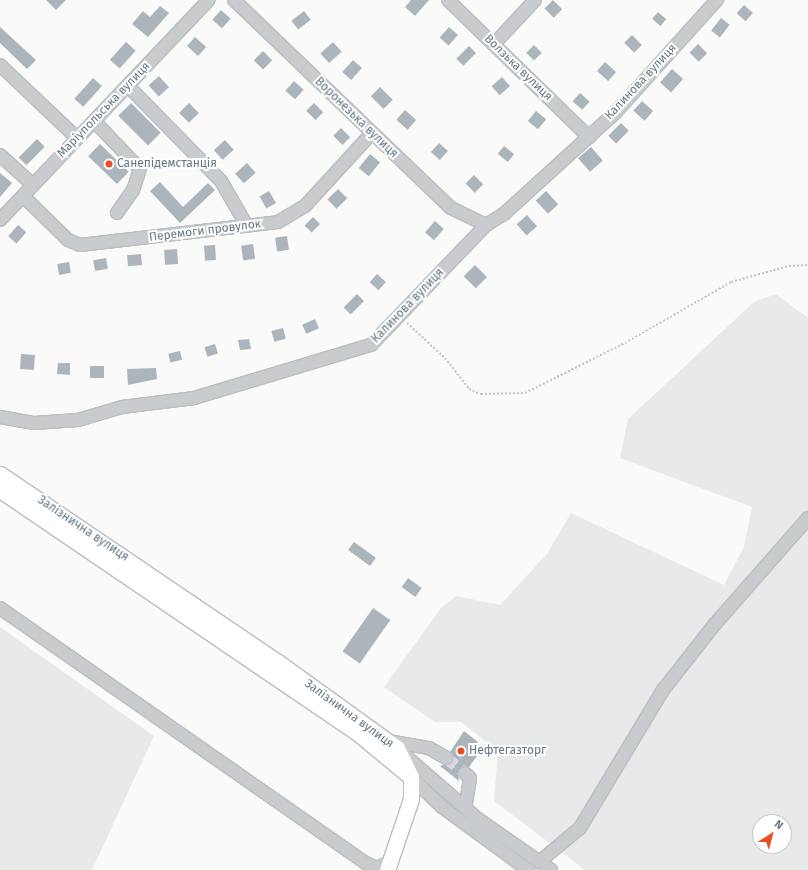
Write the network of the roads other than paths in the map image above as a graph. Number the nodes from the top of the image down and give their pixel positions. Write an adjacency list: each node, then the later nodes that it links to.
1 (209, 0): 8 (street, Маріупольська вулиця)
2 (234, 0): 10 (street, Воронезька вулиця)
3 (448, 0): 6 (street, Волзька вулиця)
4 (535, 0): 6 (street)
5 (717, 0): 11 (street, Калинова вулиця)
6 (494, 44): 11 (street, Волзька вулиця)
7 (0, 66): 12 (street)
8 (128, 86): 9 (street, Маріупольська вулиця); 19 (street)
9 (94, 121): 12 (street, Маріупольська вулиця); 16 (street)
10 (371, 134): 18 (street, Воронезька вулиця); 19 (street, Перемоги провулок)
11 (589, 137): 18 (street, Калинова вулиця)
12 (77, 138): 14 (street, Маріупольська вулиця)
13 (0, 155): 14 (street)
14 (33, 185): 15 (street, Маріупольська вулиця)
15 (23, 196): 17 (street, Маріупольська вулиця); 19 (street, Перемоги провулок)
16 (117, 213)
17 (0, 220)
18 (486, 225): 20 (street, Калинова вулиця)
19 (247, 226)
20 (0, 417)
21 (0, 474): 25 (main road, Залізнична вулиця)
22 (0, 490): 28 (main road, Залізнична вулиця)
23 (808, 518): 30 (street)
24 (0, 608): 31 (street)
25 (392, 744): 26 (street); 28 (main road, Залізнична вулиця); 29 (street)
26 (446, 758)
27 (465, 773): 29 (street)
28 (411, 777): 31 (main road); 32 (street)
29 (465, 808): 30 (street)
30 (539, 862): 33 (street)
31 (387, 867)
32 (528, 870)
33 (551, 870)

